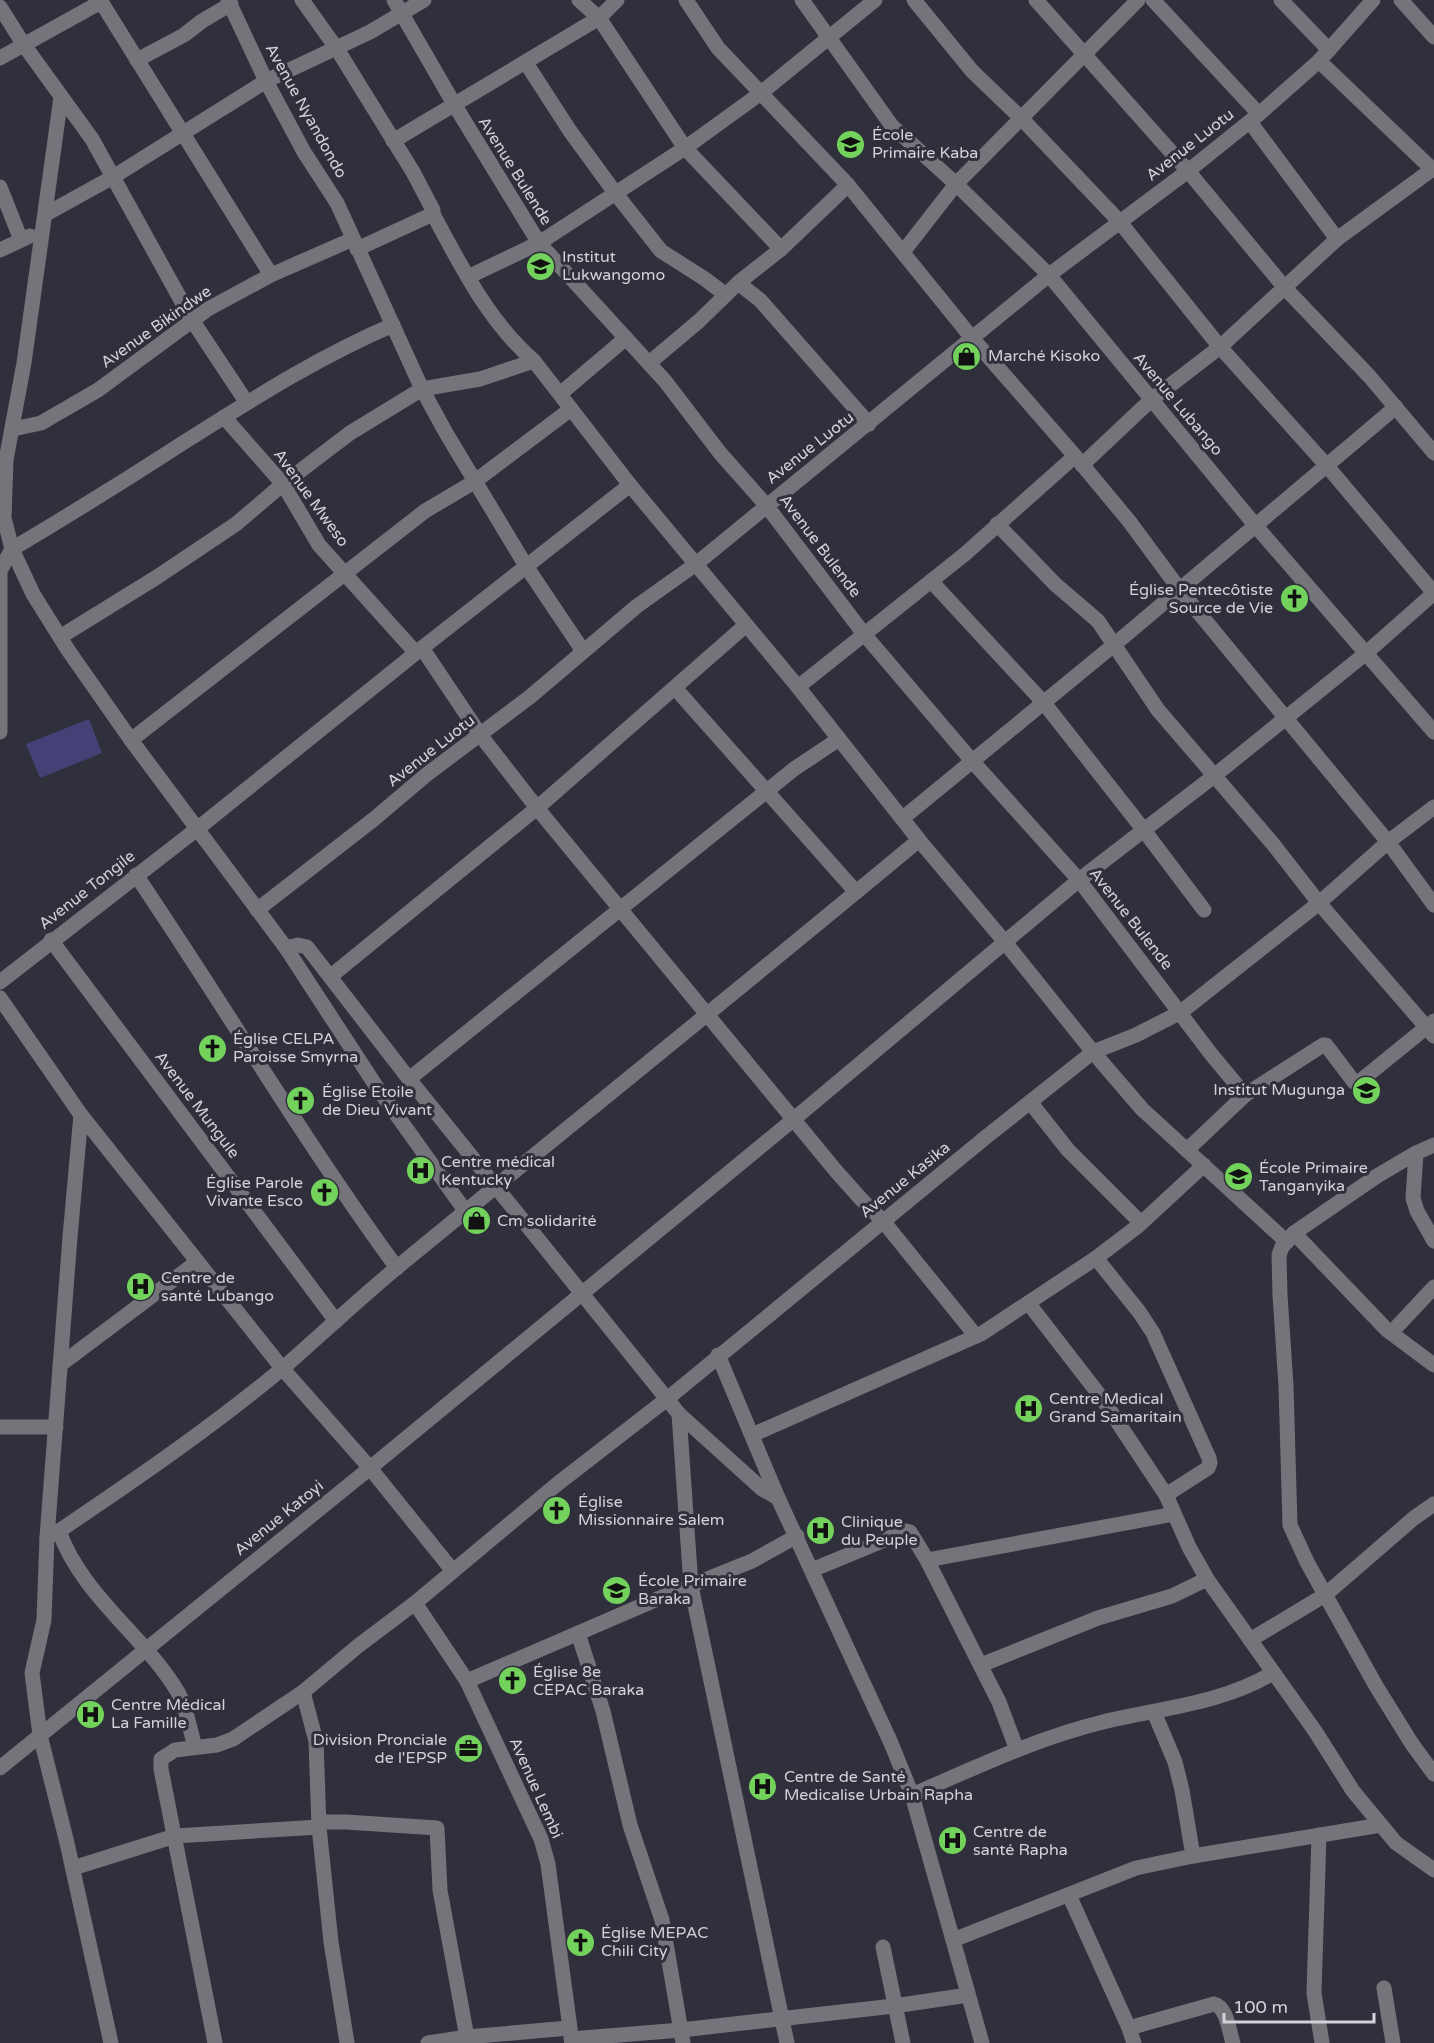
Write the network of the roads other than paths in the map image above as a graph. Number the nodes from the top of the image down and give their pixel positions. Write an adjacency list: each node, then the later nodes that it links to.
1 (302, 0): 24 (street)
2 (394, 0): 19 (street, Avenue Bulende)
3 (424, 0): 19 (street)
4 (579, 0): 20 (street)
5 (617, 0): 20 (street)
6 (686, 0): 31 (street)
7 (802, 0): 22 (street, Avenue Lubango)
8 (876, 0): 22 (street)
9 (914, 0): 35 (street)
10 (1036, 0): 25 (street)
11 (1138, 0): 25 (street)
12 (1153, 0): 34 (street)
13 (1281, 0): 26 (street)
14 (1373, 0): 26 (street, Avenue Luotu)
15 (1401, 0): 21 (street)
16 (100, 1): 23 (street); 28 (street)
17 (230, 2): 28 (street); 30 (street, Avenue Nyandondo)
18 (0, 7): 23 (street)
19 (403, 14): 24 (street); 33 (street, Avenue Bulende)
20 (599, 18): 29 (street); 38 (street)
21 (1434, 38)
22 (830, 39): 31 (street); 43 (street, Avenue Lubango)
23 (24, 45): 27 (street); 32 (street)
24 (337, 49): 30 (street); 37 (street)
25 (1084, 55): 35 (street); 40 (street)
26 (1324, 56): 34 (street, Avenue Luotu); 39 (street)
27 (0, 58)
28 (137, 60): 36 (street)
29 (526, 63): 33 (street); 45 (street)
30 (266, 81): 36 (street); 53 (street, Avenue Nyandondo)
31 (761, 93): 38 (street); 42 (street)
32 (61, 97): 41 (street); 47 (street)
33 (454, 104): 37 (street); 52 (street, Avenue Bulende)
34 (1255, 118): 40 (street, Avenue Luotu); 50 (street)
35 (1022, 119): 43 (street); 48 (street)
36 (182, 133): 41 (street); 57 (street)
37 (393, 141): 46 (street)
38 (685, 148): 45 (street); 54 (street)
39 (1433, 169): 50 (street)
40 (1188, 171): 48 (street, Avenue Luotu); 61 (street)
41 (113, 177): 47 (street); 63 (street)
42 (848, 184): 54 (street); 56 (street)
43 (956, 184): 56 (street); 58 (street, Avenue Lubango)
44 (0, 187): 51 (street)
45 (616, 194): 52 (street); 62 (street)
46 (433, 213): 53 (street, Avenue Bikindwe); 59 (street)
47 (46, 214): 49 (street)
48 (1119, 221): 58 (street, Avenue Luotu); 67 (street)
49 (43, 234): 51 (street); 78 (street)
50 (1337, 239): 61 (street)
51 (21, 240): 55 (street)
52 (539, 243): 59 (street); 65 (street, Avenue Bulende)
53 (355, 244): 57 (street, Avenue Bikindwe); 64 (street, Avenue Nyandondo)
54 (781, 249): 60 (street)
55 (0, 250)
56 (903, 252): 66 (street)
57 (271, 275): 63 (street, Avenue Bikindwe)
58 (1049, 275): 66 (street, Avenue Luotu); 72 (street, Avenue Lubango)
59 (468, 277): 68 (street)
60 (738, 283): 62 (street); 77 (street)
61 (1285, 288): 67 (street); 74 (street)
62 (726, 295): 69 (street)
63 (192, 320): 73 (street); 78 (street, Avenue Bikindwe)
64 (393, 325): 70 (street, Avenue Nyandondo); 73 (street)
65 (626, 338): 69 (street, Avenue Bulende); 71 (street)
66 (972, 338): 77 (street, Avenue Luotu); 81 (street)
67 (1220, 347): 72 (street); 82 (street)
68 (534, 361): 70 (street); 71 (street)
69 (649, 363): 86 (street, Avenue Bulende)
70 (422, 389): 83 (street, Avenue Nyandondo); 84 (street)
71 (560, 394): 75 (street)
72 (1151, 400): 81 (street); 89 (street, Avenue Lubango)
73 (247, 403): 76 (street)
74 (1396, 407): 79 (street); 82 (street)
75 (571, 409): 83 (street); 85 (street)
76 (224, 417): 84 (street, Avenue Mweso); 90 (street)
77 (869, 424): 86 (street, Avenue Luotu)
78 (13, 429): 80 (street)
79 (1434, 453)
80 (3, 458): 87 (street)
81 (1079, 460): 88 (street); 95 (street)
82 (1327, 466): 89 (street); 96 (street)
83 (474, 482): 92 (street, Avenue Nyandondo); 93 (street)
84 (283, 484): 93 (street, Avenue Mweso); 99 (street)
85 (630, 485): 91 (street); 92 (street, Avenue Tongile)
86 (766, 505): 91 (street, Avenue Luotu); 98 (street, Avenue Bulende)
87 (2, 518): 90 (street)
88 (997, 524): 94 (street); 100 (street)
89 (1255, 525): 95 (street); 103 (street, Avenue Lubango)
90 (12, 549): 99 (street); 108 (street)
91 (696, 564): 97 (street); 102 (street, Avenue Luotu)
92 (525, 566): 101 (street, Avenue Tongile); 102 (street, Avenue Nyandondo)
93 (344, 573): 101 (street, Avenue Mweso); 112 (street)
94 (931, 581): 98 (street); 106 (street)
95 (1179, 590): 100 (street); 107 (street)
96 (1434, 593): 103 (street, Avenue Katoyi)
97 (746, 625): 104 (street); 105 (street)
98 (864, 634): 104 (street); 113 (street, Avenue Bulende)
99 (60, 637): 112 (street)
100 (1115, 644): 106 (street); 114 (street)
101 (419, 651): 110 (street, Avenue Mweso); 119 (street, Avenue Tongile)
102 (583, 651): 110 (street, Avenue Luotu)
103 (1365, 654): 107 (street, Avenue Katoyi); 109 (street, Avenue Lubango)
104 (798, 687): 111 (street)
105 (675, 688): 115 (street); 117 (street)
106 (1044, 703): 113 (street); 120 (street)
107 (1285, 717): 114 (street, Avenue Katoyi); 122 (street)
108 (0, 732)
109 (1434, 732)
110 (481, 736): 117 (street, Avenue Mweso); 129 (street, Avenue Luotu)
111 (839, 739): 115 (street); 118 (street)
112 (131, 740): 119 (street)
113 (973, 762): 118 (street); 124 (street, Avenue Bulende)
114 (1214, 776): 120 (street, Avenue Katoyi); 126 (street)
115 (766, 792): 125 (street); 128 (street)
116 (1434, 807): 122 (street, Avenue Kasika)
117 (537, 808): 128 (street, Avenue Mweso); 134 (street)
118 (903, 818): 121 (street)
119 (197, 829): 123 (street, Avenue Tongile); 129 (street)
120 (1143, 829): 124 (street, Avenue Katoyi); 130 (street)
121 (919, 840): 125 (street); 132 (street)
122 (1388, 842): 126 (street, Avenue Kasika); 127 (street)
123 (136, 875): 131 (street, Avenue Tongile); 158 (street)
124 (1079, 880): 132 (street, Avenue Katoyi); 137 (street, Avenue Bulende)
125 (856, 892): 138 (street)
126 (1319, 903): 137 (street, Avenue Kasika); 139 (street)
127 (1434, 905)
128 (620, 909): 138 (street, Avenue Mweso); 141 (street)
129 (257, 910): 133 (street)
130 (1204, 910)
131 (51, 940): 135 (street, Avenue Tongile); 162 (street, Avenue Mungule)
132 (1004, 941): 140 (street); 145 (street, Avenue Katoyi)
133 (286, 948): 134 (street); 151 (street)
134 (331, 976): 141 (street)
135 (0, 982)
136 (0, 998): 144 (street)
137 (1180, 1012): 140 (street, Avenue Kasika); 142 (street, Avenue Bulende)
138 (707, 1016): 145 (street, Avenue Mweso); 150 (street)
139 (1431, 1028): 142 (street)
140 (1093, 1052): 143 (street, Avenue Kasika); 147 (street)
141 (409, 1079): 150 (street)
142 (1245, 1095): 147 (street)
143 (1030, 1102): 152 (street, Avenue Kasika); 153 (street)
144 (81, 1115): 157 (street); 166 (street)
145 (794, 1119): 152 (street, Avenue Mweso); 160 (street, Avenue Katoyi)
146 (1434, 1145): 148 (street)
147 (1187, 1150): 149 (street)
148 (1416, 1153): 154 (street); 155 (street)
149 (1204, 1165): 153 (street); 154 (street)
150 (496, 1188): 151 (street); 160 (street)
151 (465, 1212): 158 (street)
152 (883, 1221): 164 (street, Avenue Mweso); 165 (street, Avenue Kasika)
153 (1141, 1223): 156 (street)
154 (1290, 1237): 163 (street); 186 (street)
155 (1434, 1241)
156 (1096, 1258): 161 (street); 175 (street)
157 (197, 1262): 166 (street); 168 (street)
158 (397, 1268): 162 (street)
159 (1434, 1287): 163 (street)
160 (580, 1293): 169 (street); 174 (street, Avenue Katoyi)
161 (1029, 1304): 164 (street); 175 (street)
162 (336, 1321): 168 (street)
163 (1391, 1333): 167 (street)
164 (976, 1336): 173 (street)
165 (718, 1355): 169 (street, Avenue Kasika); 173 (street)
166 (60, 1365): 172 (street)
167 (1434, 1365)
168 (282, 1368): 174 (street); 179 (street)
169 (667, 1399): 170 (street); 183 (street, Avenue Kasika)
170 (679, 1414): 176 (street); 185 (street)
171 (0, 1427): 172 (street)
172 (56, 1427): 179 (street)
173 (752, 1435): 176 (street)
174 (370, 1468): 183 (street); 190 (street, Avenue Katoyi)
175 (1166, 1496): 178 (street)
176 (778, 1498): 180 (street)
177 (1434, 1503): 186 (street)
178 (1174, 1514): 181 (street); 184 (street)
179 (53, 1534): 190 (street); 196 (street)
180 (796, 1536): 182 (street); 185 (street)
181 (927, 1560): 182 (street); 191 (street)
182 (812, 1570): 201 (street)
183 (453, 1571): 187 (street, Avenue Kasika)
184 (1207, 1579): 189 (street); 191 (street)
185 (692, 1586): 188 (street); 215 (street)
186 (1325, 1595): 189 (street); 200 (street)
187 (415, 1603): 193 (street, Avenue Lembi); 194 (street, Avenue Kasika)
188 (578, 1633): 193 (street); 217 (street)
189 (1250, 1640): 192 (street)
190 (144, 1650): 196 (street, Avenue Katoyi); 197 (street)
191 (981, 1665): 198 (street)
192 (1273, 1673): 195 (street); 203 (street)
193 (467, 1681): 218 (street, Avenue Lembi)
194 (303, 1692): 197 (street, Avenue Kasika); 202 (street)
195 (1154, 1712): 198 (street); 206 (street)
196 (40, 1735): 199 (street, Avenue Katoyi); 207 (street)
197 (195, 1747): 205 (street, Avenue Kasika)
198 (1017, 1750): 201 (street)
199 (0, 1768)
200 (1434, 1774)
201 (912, 1795): 210 (street)
202 (319, 1825): 205 (street); 219 (street); 222 (street)
203 (1381, 1825): 204 (street); 208 (street)
204 (1319, 1835): 206 (street); 229 (street)
205 (175, 1836): 207 (street); 221 (street)
206 (1193, 1856): 209 (street)
207 (73, 1868): 220 (street)
208 (1434, 1870)
209 (1068, 1895): 210 (street); 216 (street)
210 (953, 1940): 213 (street)
211 (883, 1947): 214 (street)
212 (1384, 1988): 230 (street)
213 (968, 1995): 214 (street); 226 (street)
214 (894, 2006): 215 (street); 225 (street)
215 (782, 2017): 217 (street); 224 (street)
216 (1129, 2028): 227 (street); 228 (street)
217 (682, 2036): 218 (street)
218 (570, 2037): 219 (street)
219 (468, 2040): 223 (street)
220 (111, 2043)
221 (215, 2043)
222 (347, 2043)
223 (428, 2043)
224 (787, 2043)
225 (903, 2043)
226 (982, 2043)
227 (1134, 2043)
228 (1233, 2043)
229 (1322, 2043)
230 (1393, 2043)

